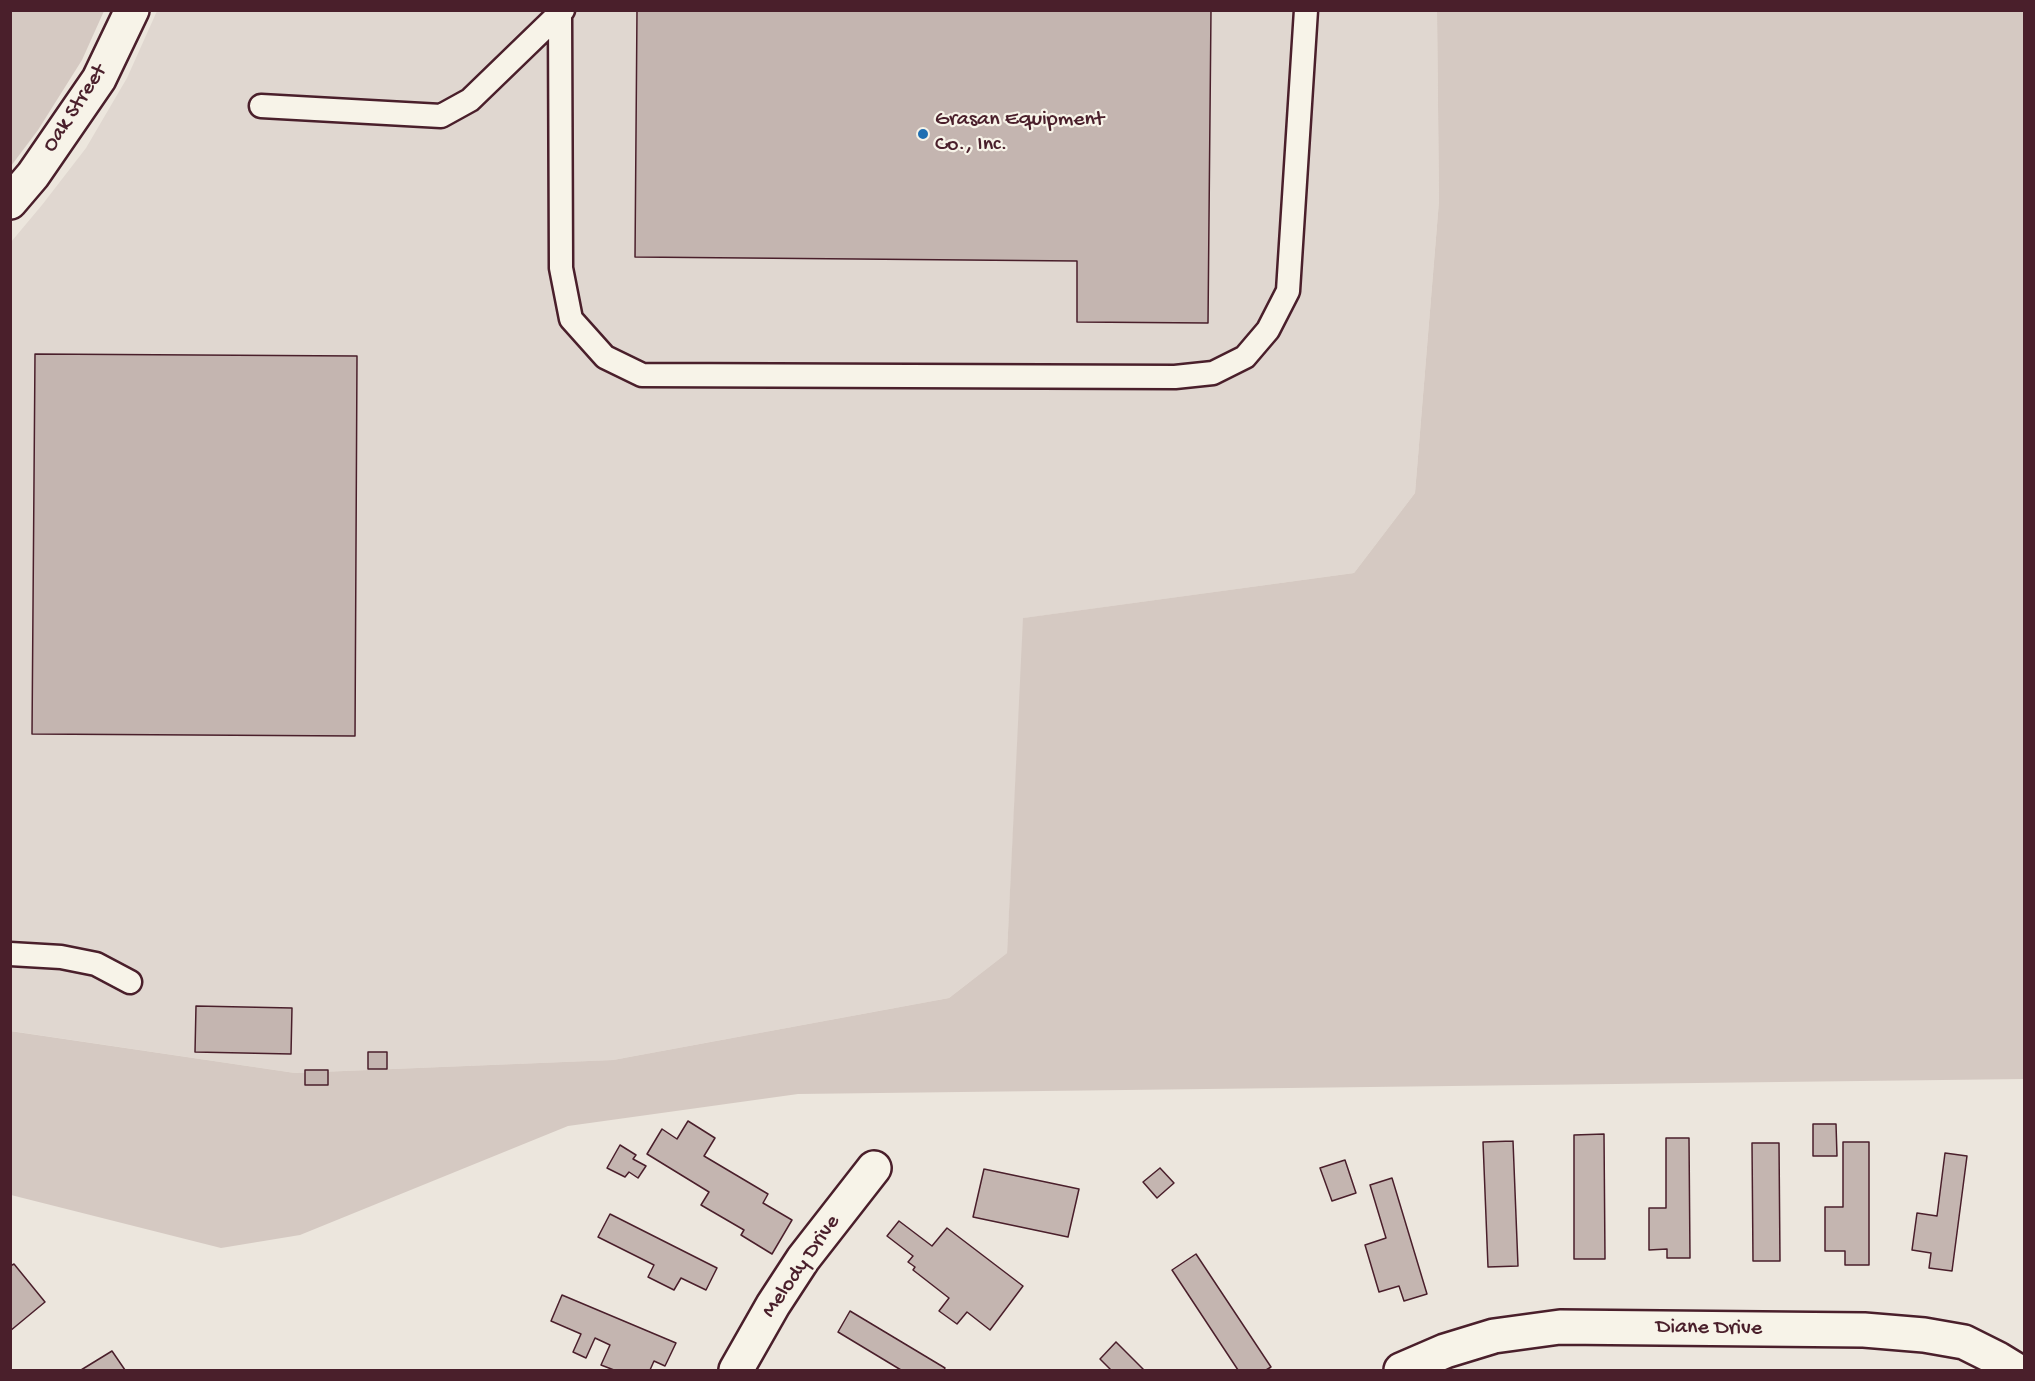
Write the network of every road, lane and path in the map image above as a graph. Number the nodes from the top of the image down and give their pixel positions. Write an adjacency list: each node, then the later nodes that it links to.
1 (132, 10): 5 (street, Oak Street)
2 (1306, 10): 3 (lane)
3 (562, 13): 4 (lane)
4 (261, 106)
5 (10, 202)
6 (10, 954): 7 (lane)
7 (130, 982)
8 (874, 1168): 9 (street, Melody Drive)
9 (736, 1371)
10 (1401, 1371): 11 (street, Diane Drive)
11 (2016, 1371)

